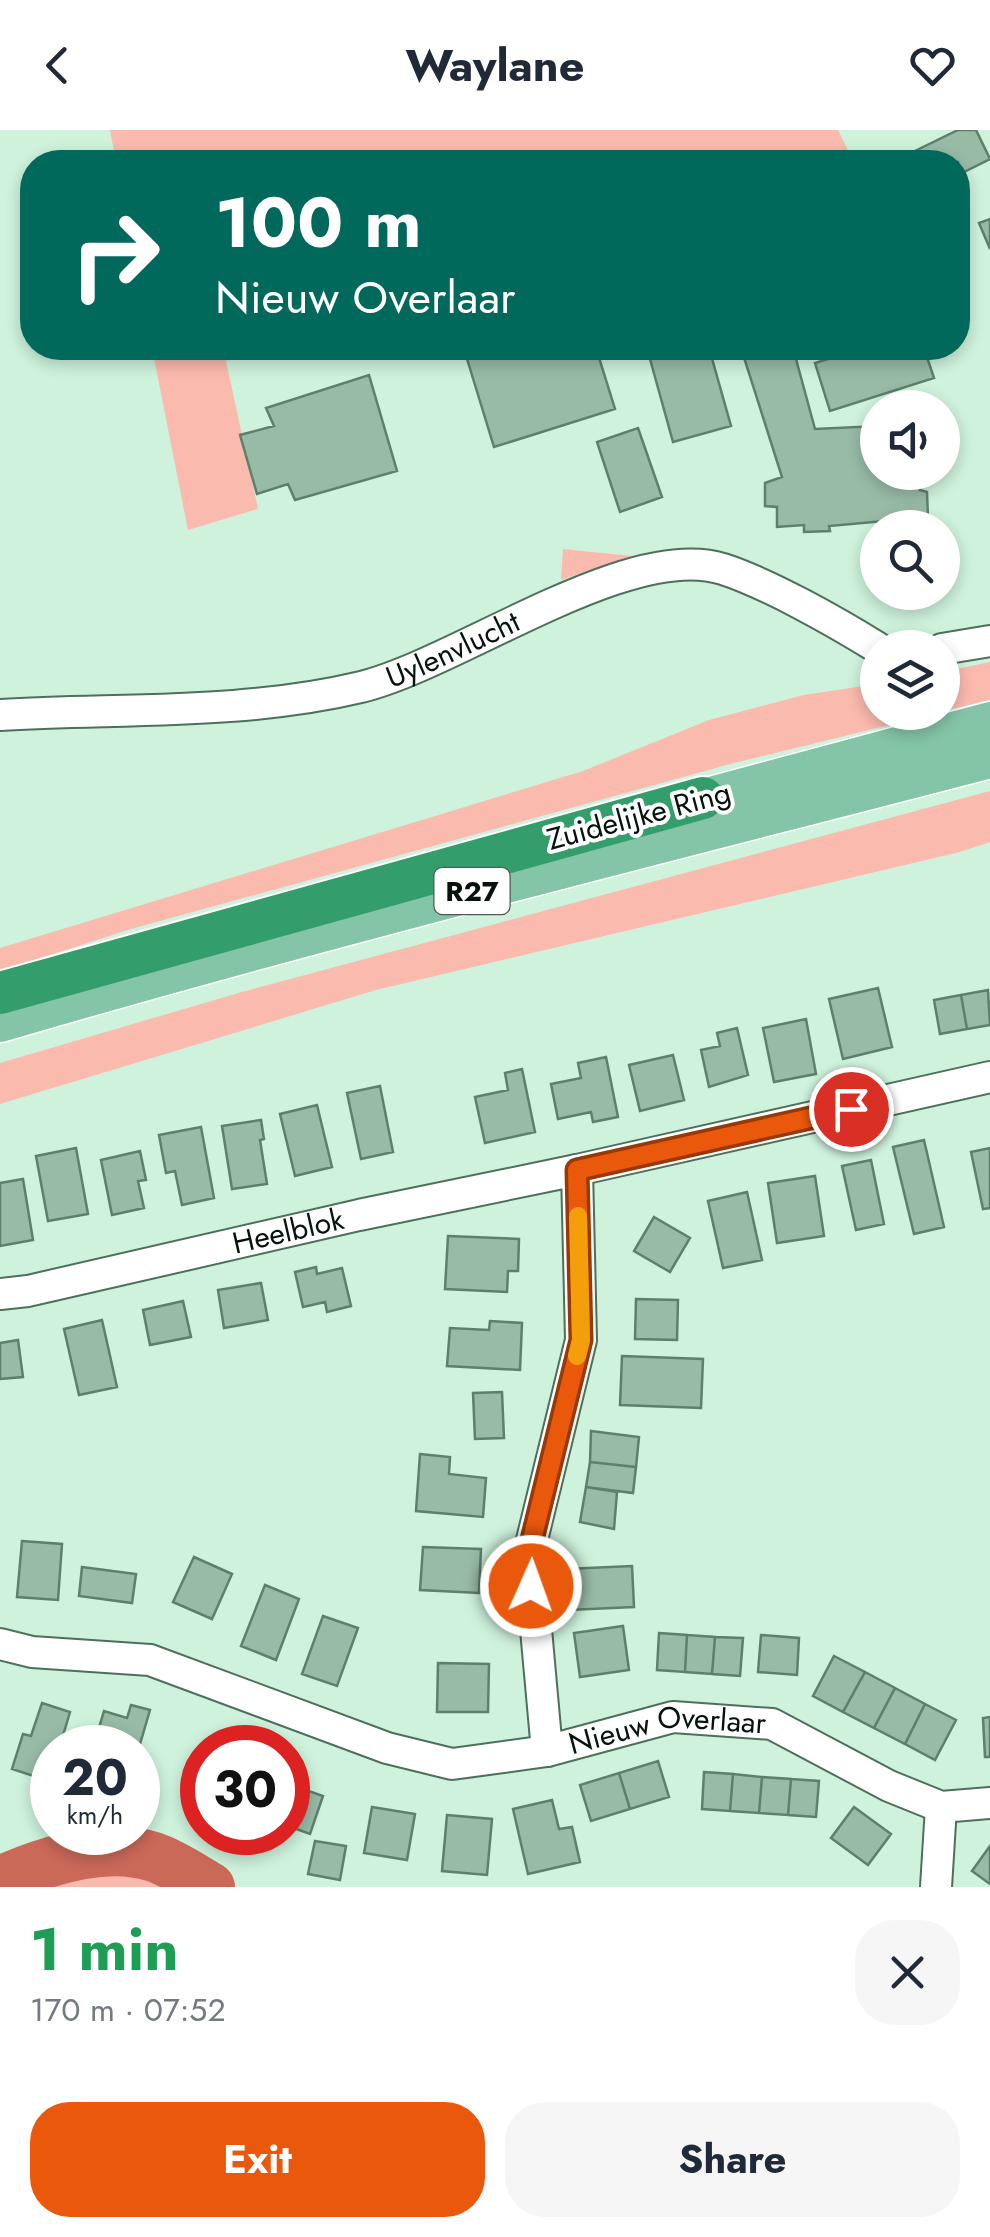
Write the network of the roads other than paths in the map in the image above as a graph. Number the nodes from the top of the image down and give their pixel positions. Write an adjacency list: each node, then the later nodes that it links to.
1 (860, 639): 4 (street, Uylenvlucht)
2 (990, 642): 3 (street)
3 (960, 646)
4 (0, 715)
5 (990, 720): 7 (main road, Zuidelijke Ring / R27)
6 (990, 760): 9 (main road, Zuidelijke Ring / R27)
7 (704, 798): 8 (highway, Zuidelijke Ring / R27)
8 (0, 993)
9 (0, 1023)
10 (990, 1076): 11 (street)
11 (577, 1170): 12 (street, Heelblok); 14 (street, Nieuw Overlaar)
12 (0, 1294)
13 (0, 1644): 14 (street)
14 (546, 1751): 16 (street, Nieuw Overlaar)
15 (990, 1802): 16 (street, Nieuw Overlaar)
16 (941, 1807): 17 (street)
17 (936, 1887)

